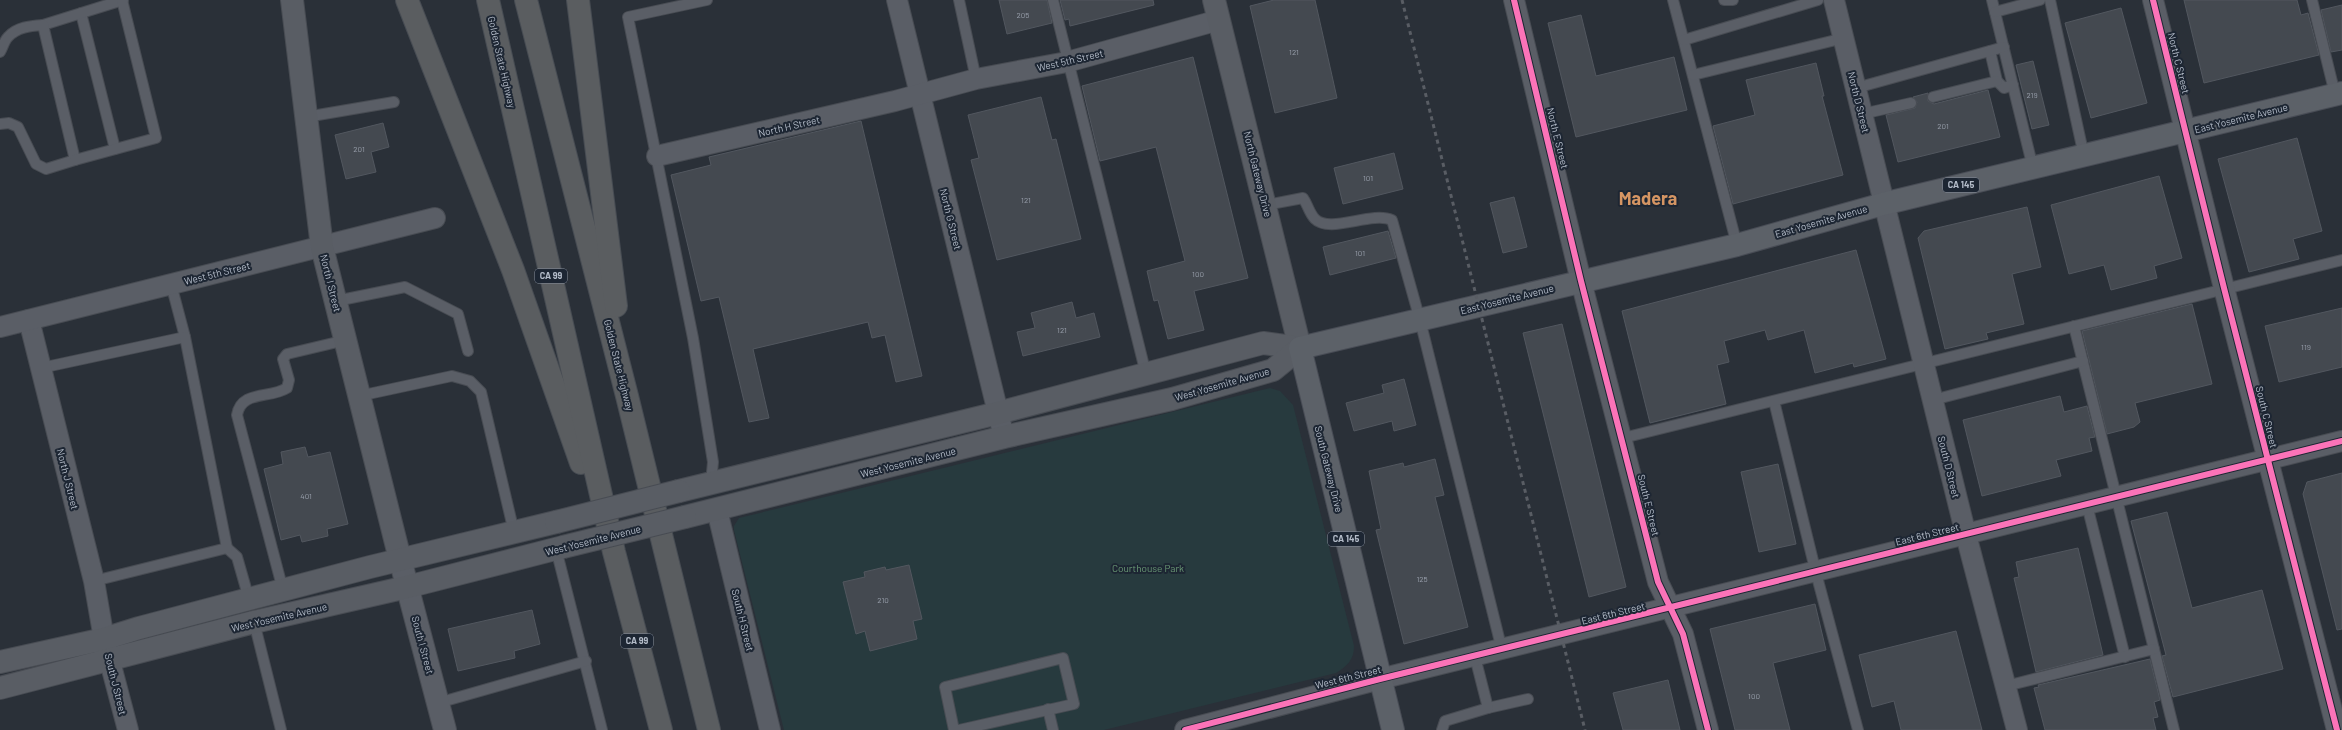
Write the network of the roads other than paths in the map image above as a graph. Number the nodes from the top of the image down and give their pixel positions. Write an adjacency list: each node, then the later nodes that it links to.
1 (122, 0): 24 (lane); 46 (lane)
2 (292, 0): 43 (main road, North I Street)
3 (407, 0): 90 (highway)
4 (488, 0): 90 (highway, Golden State Highway / CA 99)
5 (526, 0): 74 (highway, Golden State Highway)
6 (578, 0): 74 (highway)
7 (707, 0): 47 (lane)
8 (897, 0): 38 (street, North G Street)
9 (958, 0): 33 (lane)
10 (1053, 0): 31 (lane)
11 (1514, 0): 57 (street, North E Street)
12 (1673, 0): 27 (lane)
13 (1724, 0): 14 (lane)
14 (1733, 0)
15 (1818, 0): 27 (lane)
16 (1834, 0): 26 (street, North D Street)
17 (1992, 0): 23 (lane)
18 (2040, 0): 23 (lane)
19 (2050, 0): 48 (lane)
20 (2153, 0): 45 (street, North C Street)
21 (2312, 0): 37 (lane)
22 (1216, 10): 31 (street, West 5th Street); 52 (main road, North Gateway Drive)
23 (1995, 12): 28 (lane)
24 (81, 13): 25 (lane); 46 (lane)
25 (43, 25): 30 (lane); 49 (lane)
26 (1844, 38): 32 (lane); 36 (street, North D Street)
27 (1684, 40): 32 (lane)
28 (2004, 47): 29 (lane); 35 (lane)
29 (1990, 51): 34 (lane); 36 (lane)
30 (0, 52)
31 (1067, 62): 33 (street, West 5th Street); 72 (lane)
32 (1693, 74): 54 (lane)
33 (976, 79): 38 (street, West 5th Street)
34 (1997, 81): 35 (lane); 39 (lane)
35 (2013, 85): 50 (lane)
36 (1856, 88): 42 (street, North D Street)
37 (2339, 93): 45 (main road, East Yosemite Avenue / CA 145)
38 (920, 94): 47 (street, North H Street); 77 (street, North G Street)
39 (1936, 97)
40 (394, 102): 43 (lane)
41 (1909, 104): 42 (lane)
42 (1862, 114): 51 (street, North D Street)
43 (306, 117): 55 (main road, North I Street)
44 (0, 124): 49 (lane)
45 (2186, 132): 48 (main road, East Yosemite Avenue / CA 145); 59 (street, South C Street)
46 (115, 149): 49 (lane)
47 (657, 156): 82 (lane)
48 (2084, 156): 50 (main road, East Yosemite Avenue / CA 145)
49 (75, 160)
50 (2033, 168): 51 (main road, East Yosemite Avenue / CA 145)
51 (1883, 204): 54 (main road, East Yosemite Avenue / CA 145); 70 (street, South D Street)
52 (1266, 205): 62 (lane); 67 (main road, North Gateway Drive)
53 (435, 218): 55 (street, West 5th Street)
54 (1738, 245): 57 (main road, East Yosemite Avenue / CA 145)
55 (322, 247): 58 (street, West 5th Street); 60 (main road, North I Street)
56 (2342, 260): 59 (lane)
57 (1581, 281): 62 (main road, East Yosemite Avenue / CA 145); 79 (street, South E Street)
58 (171, 284): 61 (street, West 5th Street); 65 (lane)
59 (2224, 288): 63 (lane); 81 (street, South C Street)
60 (336, 301): 66 (main road, North I Street); 68 (lane)
61 (29, 320): 64 (street, West 5th Street); 71 (street, North J Street)
62 (1420, 320): 67 (main road, East Yosemite Avenue / CA 145); 99 (lane)
63 (2074, 326): 69 (lane); 70 (lane)
64 (0, 327)
65 (185, 337): 71 (lane); 88 (lane)
66 (346, 340): 73 (main road, North I Street); 95 (lane)
67 (1300, 348): 72 (main road, West Yosemite Avenue); 78 (main road, West Yosemite Avenue); 106 (main road, South Gateway Drive / CA 145)
68 (468, 351)
69 (2083, 361): 75 (lane); 83 (lane)
70 (1924, 364): 75 (street, South D Street); 76 (lane)
71 (40, 368): 93 (street, North J Street)
72 (1146, 374): 77 (main road, West Yosemite Avenue)
73 (359, 396): 86 (lane); 91 (main road, North I Street)
74 (627, 396): 119 (highway, Golden State Highway)
75 (1933, 400): 87 (street, South D Street)
76 (1774, 401): 79 (lane); 92 (lane)
77 (998, 413): 78 (street, North G Street); 82 (main road, West Yosemite Avenue)
78 (1004, 437): 85 (main road, West Yosemite Avenue)
79 (1623, 438): 97 (street, South E Street)
80 (2342, 442): 81 (street, East 6th Street)
81 (2268, 460): 83 (street, East 6th Street); 131 (street, South C Street)
82 (711, 483): 85 (main road); 86 (main road, West Yosemite Avenue, bridge)
83 (2116, 498): 84 (street, East 6th Street); 101 (lane)
84 (2088, 505): 87 (street, East 6th Street); 103 (lane)
85 (717, 510): 89 (main road, West Yosemite Avenue, bridge); 120 (street, South H Street)
86 (514, 532): 91 (main road, West Yosemite Avenue)
87 (1966, 535): 92 (street, East 6th Street); 107 (street, South D Street)
88 (227, 548): 93 (lane); 96 (lane)
89 (559, 548): 94 (main road, West Yosemite Avenue); 104 (lane)
90 (614, 552): 118 (highway, Golden State Highway / CA 99)
91 (400, 560): 94 (street, South I Street); 95 (main road, West Yosemite Avenue)
92 (1816, 572): 97 (street, East 6th Street); 128 (lane)
93 (94, 581): 100 (street, North J Street)
94 (407, 587): 98 (main road, West Yosemite Avenue); 110 (street, South I Street)
95 (282, 590): 96 (main road, West Yosemite Avenue)
96 (249, 599): 100 (main road, West Yosemite Avenue)
97 (1670, 609): 99 (street, East 6th Street); 127 (street, South E Street)
98 (254, 622): 100 (main road, West Yosemite Avenue); 115 (lane)
99 (1509, 648): 102 (street, West 6th Street)
100 (107, 649): 105 (main road, West Yosemite Avenue); 108 (main road, West Yosemite Avenue); 114 (street, South J Street)
101 (2154, 649): 103 (lane); 130 (lane)
102 (1475, 657): 106 (street, West 6th Street); 111 (lane)
103 (2125, 657): 107 (lane)
104 (586, 660): 110 (lane); 117 (lane)
105 (0, 662)
106 (1380, 680): 113 (street, West 6th Street); 125 (main road, South Gateway Drive / CA 145)
107 (2006, 686): 129 (street, South D Street)
108 (0, 688)
109 (1528, 699): 111 (lane)
110 (438, 702): 116 (street, South I Street)
111 (1488, 708): 126 (lane)
112 (1048, 710): 121 (lane); 122 (lane); 123 (lane)
113 (1231, 724): 124 (street, West 6th Street)
114 (128, 730)
115 (281, 730)
116 (444, 730)
117 (602, 730)
118 (660, 730)
119 (709, 730)
120 (770, 730)
121 (954, 730)
122 (959, 730)
123 (1053, 730)
124 (1185, 730)
125 (1393, 730)
126 (1442, 730)
127 (1708, 730)
128 (1858, 730)
129 (2017, 730)
130 (2174, 730)
131 (2337, 730)

